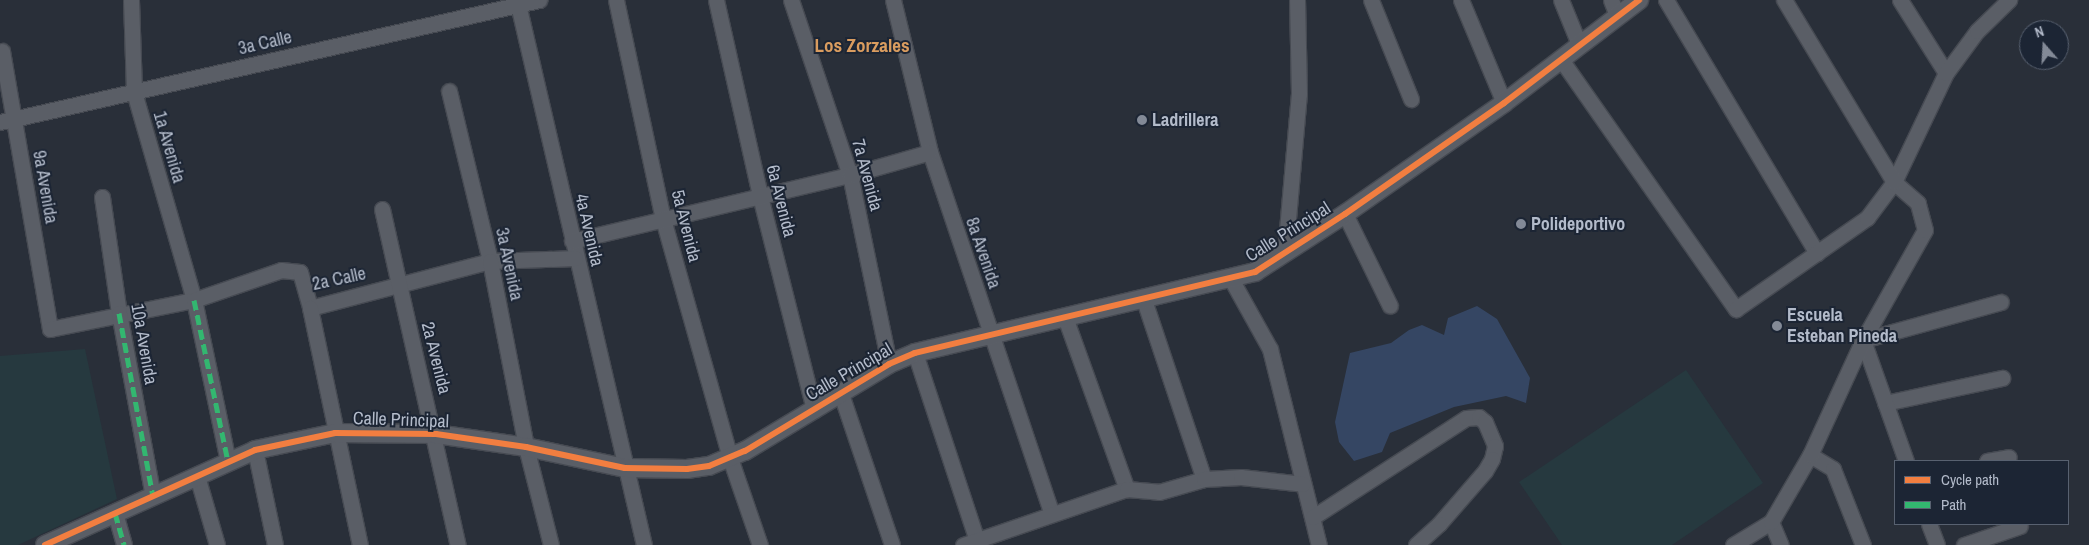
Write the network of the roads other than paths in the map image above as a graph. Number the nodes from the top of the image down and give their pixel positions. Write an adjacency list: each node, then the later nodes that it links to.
1 (131, 0): 23 (street, 1a Avenida)
2 (539, 0): 16 (street, 3a Calle)
3 (616, 0): 34 (street, 5a Avenida)
4 (716, 0): 30 (street, 6a Avenida)
5 (790, 0): 28 (street, 7a Avenida)
6 (893, 0): 27 (street, 8a Avenida)
7 (1297, 0): 36 (street)
8 (1371, 0): 24 (street)
9 (1461, 0): 25 (street)
10 (1561, 0): 18 (street)
11 (1639, 0): 17 (street, Calle Principal)
12 (1666, 0): 37 (street)
13 (1784, 0): 29 (street)
14 (1900, 0): 21 (street)
15 (2009, 0): 21 (street)
16 (517, 2): 23 (street, 3a Calle); 35 (street, 4a Avenida)
17 (1614, 8): 18 (street, Calle Principal)
18 (1579, 44): 20 (street, Calle Principal)
19 (2, 51): 26 (street, 9a Avenida)
20 (1560, 58): 25 (street, Calle Principal); 37 (street)
21 (1946, 73): 29 (street)
22 (449, 91): 39 (street, 3a Avenida)
23 (134, 92): 26 (street, 3a Calle); 42 (street, 1a Avenida)
24 (1411, 99)
25 (1504, 102): 33 (street, Calle Principal)
26 (7, 121): 49 (street, 9a Avenida)
27 (930, 152): 28 (street); 50 (street, 8a Avenida)
28 (850, 175): 30 (street); 53 (street, 7a Avenida)
29 (1894, 182): 37 (street); 51 (street)
30 (760, 196): 34 (street); 57 (street, 6a Avenida)
31 (102, 197): 47 (street, 10a Avenida)
32 (382, 209): 41 (street, 2a Avenida)
33 (1345, 214): 36 (street, Calle Principal); 45 (street)
34 (663, 218): 35 (street); 64 (street, 5a Avenida)
35 (572, 241): 38 (street, 4a Avenida)
36 (1285, 253): 40 (street, Calle Principal)
37 (1817, 253)
38 (575, 258): 39 (street, 2a Calle); 68 (street, 4a Avenida)
39 (490, 261): 41 (street, 2a Calle); 60 (street, 3a Avenida)
40 (1231, 279): 43 (street, Calle Principal); 71 (street)
41 (400, 284): 46 (street, 2a Calle); 59 (street, 2a Avenida)
42 (194, 300): 46 (street, 2a Calle); 47 (street, 2a Calle); 67 (street, 1a Avenida)
43 (1144, 300): 48 (street, Calle Principal); 70 (street)
44 (2001, 302): 51 (street)
45 (1390, 306)
46 (310, 308): 58 (street)
47 (119, 312): 49 (street, 2a Calle); 73 (street, 10a Avenida)
48 (1066, 320): 50 (street, Calle Principal); 72 (street)
49 (50, 329)
50 (991, 336): 52 (street, Calle Principal); 75 (street, 8a Avenida)
51 (1863, 340): 56 (street); 62 (street)
52 (915, 353): 53 (street, Calle Principal); 80 (street)
53 (889, 364): 55 (street, Calle Principal)
54 (2002, 378): 56 (street)
55 (841, 394): 57 (street, Calle Principal); 90 (street)
56 (1885, 403): 65 (street)
57 (814, 410): 64 (street, Calle Principal)
58 (335, 433): 59 (street, Calle Principal); 61 (street, Calle Principal); 85 (street)
59 (436, 434): 60 (street, Calle Principal); 86 (street, 2a Avenida)
60 (526, 447): 68 (street, Calle Principal); 87 (street, 3a Avenida)
61 (255, 450): 67 (street, Calle Principal); 84 (street)
62 (1810, 455): 77 (street); 95 (street)
63 (2009, 457): 66 (street)
64 (730, 458): 68 (street, Calle Principal); 89 (street, 5a Avenida)
65 (1906, 460)
66 (1992, 460)
67 (228, 461): 69 (street, Calle Principal)
68 (625, 468): 88 (street, 4a Avenida)
69 (197, 476): 73 (street, Calle Principal); 83 (street)
70 (1204, 479): 71 (street); 72 (street)
71 (1304, 484): 76 (street)
72 (1127, 489): 75 (street)
73 (154, 496): 74 (street, Calle Principal)
74 (115, 513): 81 (street, Calle Principal); 82 (street)
75 (1052, 514): 80 (street)
76 (1313, 516): 91 (street); 92 (street)
77 (1771, 522): 93 (street); 94 (street)
78 (1929, 525): 96 (street)
79 (2020, 526): 97 (street)
80 (970, 543)
81 (50, 544)
82 (124, 545)
83 (217, 545)
84 (275, 545)
85 (360, 545)
86 (458, 545)
87 (551, 545)
88 (644, 545)
89 (760, 545)
90 (892, 545)
91 (1319, 545)
92 (1416, 545)
93 (1733, 545)
94 (1781, 545)
95 (1863, 545)
96 (1937, 545)
97 (1964, 545)

